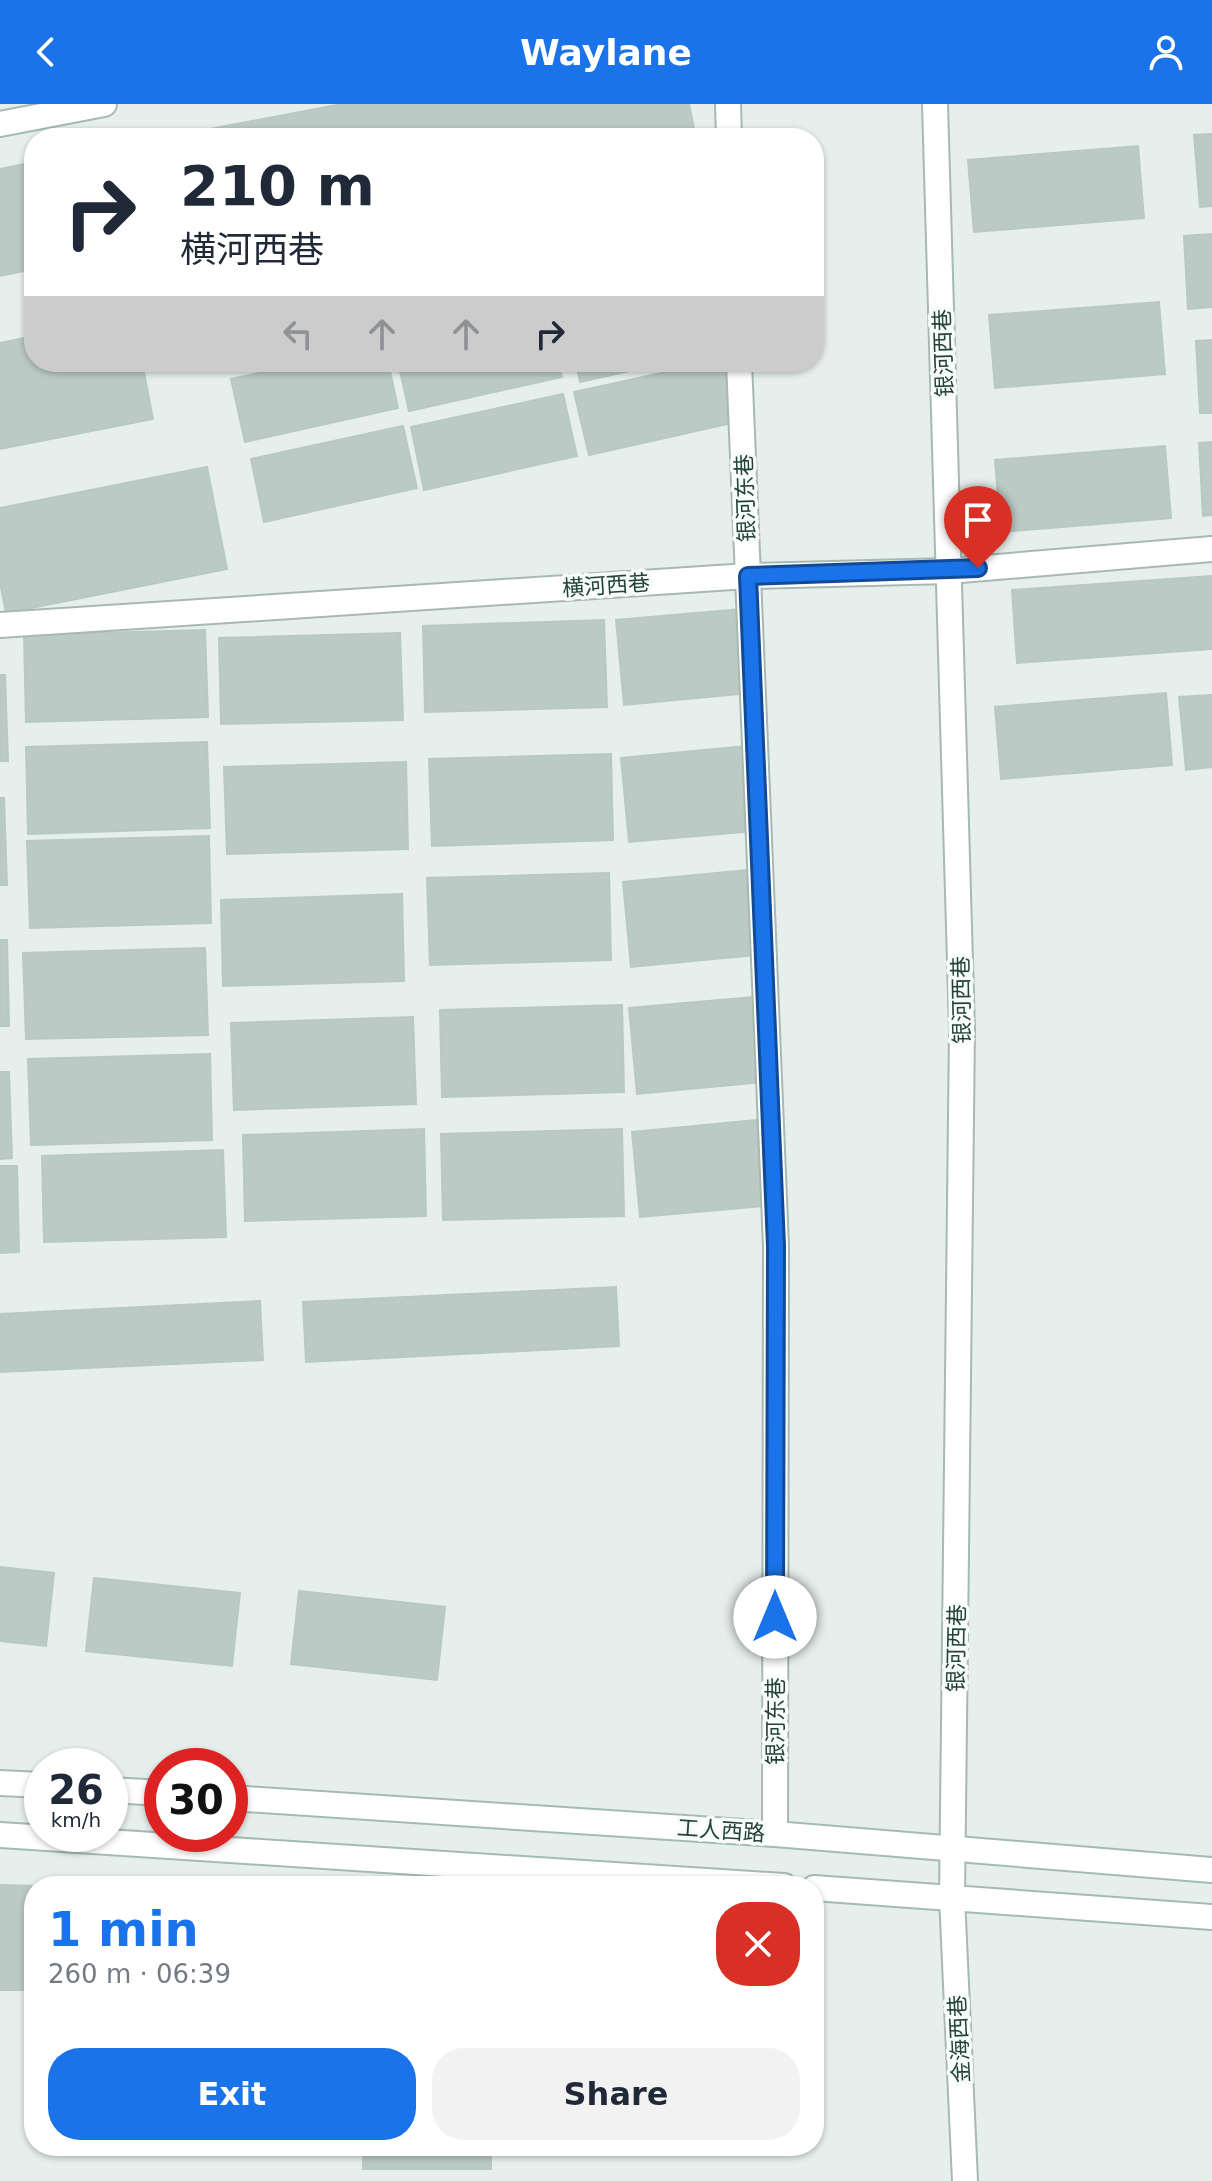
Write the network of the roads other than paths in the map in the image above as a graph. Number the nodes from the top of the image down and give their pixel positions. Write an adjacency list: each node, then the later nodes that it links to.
1 (104, 104): 4 (street)
2 (728, 104): 5 (street)
3 (935, 104): 8 (street, 银河西巷)
4 (0, 124)
5 (729, 128)
6 (739, 372): 9 (street, 银河东巷)
7 (1212, 549): 8 (street, 横河西巷)
8 (949, 571): 9 (street, 横河西巷); 16 (street, 银河西巷)
9 (748, 576): 10 (street, 横河西巷); 14 (street, 银河东巷)
10 (0, 625)
11 (0, 1783): 12 (street)
12 (24, 1784)
13 (248, 1799): 14 (street, 工人西路)
14 (775, 1834): 16 (street, 工人西路)
15 (0, 1835): 18 (street)
16 (953, 1849): 17 (street, 工人西路); 20 (street, 银河西巷)
17 (1212, 1870)
18 (630, 1876)
19 (824, 1889): 20 (street)
20 (952, 1897): 21 (street); 22 (street, 金海西巷)
21 (1212, 1917)
22 (965, 2181)

